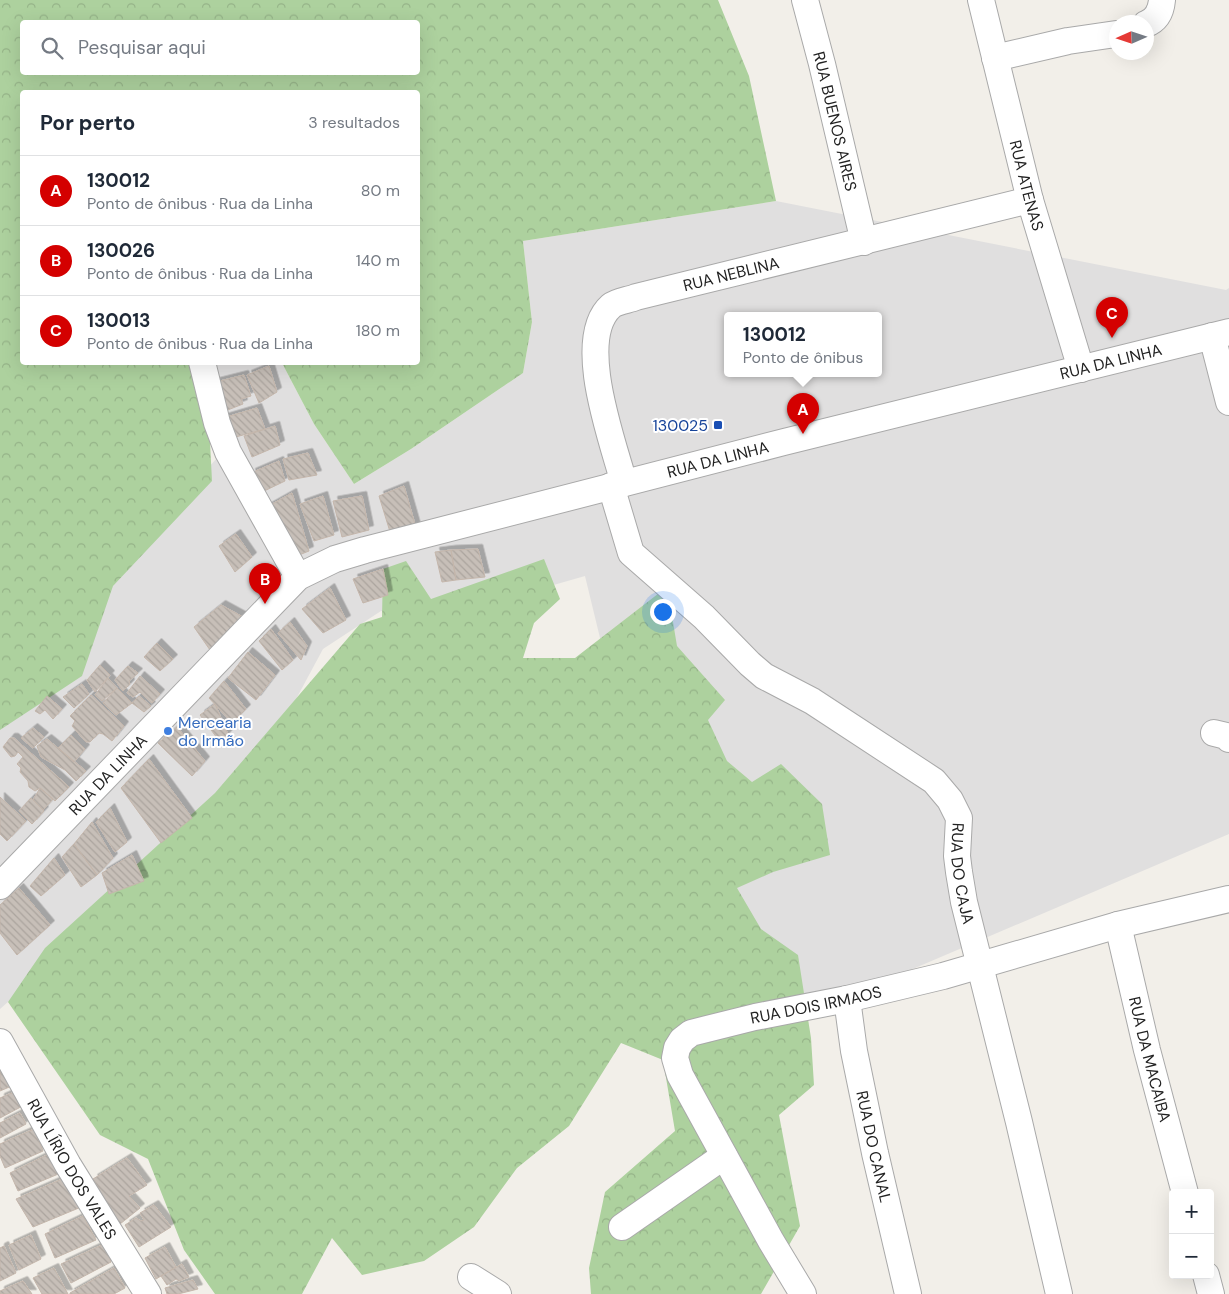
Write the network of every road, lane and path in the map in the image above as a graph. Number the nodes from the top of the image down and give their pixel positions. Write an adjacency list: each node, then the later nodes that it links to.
1 (805, 0): 8 (street, RUA BUENOS AIRES)
2 (981, 0): 6 (street, RUA ATENAS)
3 (1162, 0): 4 (street)
4 (1154, 19)
5 (1109, 35): 6 (street)
6 (996, 58): 7 (street, RUA ATENAS)
7 (1030, 200): 8 (street, RUA NEBLINA); 11 (street, RUA ATENAS)
8 (864, 242): 13 (street, RUA NEBLINA)
9 (1220, 334): 11 (street, RUA DA LINHA); 12 (street)
10 (203, 365): 14 (street)
11 (1081, 368): 13 (street, RUA DA LINHA)
12 (1229, 402)
13 (618, 484): 14 (street, RUA DA LINHA); 18 (street, RUA DO CAJA)
14 (298, 577): 15 (street, RUA DA LINHA)
15 (0, 886)
16 (1229, 899): 17 (street, RUA DOIS IRMAOS)
17 (1118, 925): 18 (street, RUA DOIS IRMAOS); 22 (street, RUA DA MACAIBA)
18 (980, 966): 19 (street, RUA DOIS IRMAOS); 30 (street, RUA DO CAJA)
19 (847, 998): 21 (street, RUA DOIS IRMAOS); 29 (street, RUA DO CANAL)
20 (0, 1042): 26 (street, RUA LÍRIO DOS VALES)
21 (724, 1156): 23 (street); 28 (street, RUA DOIS IRMAOS)
22 (1184, 1189)
23 (622, 1227)
24 (471, 1277): 27 (street)
25 (1207, 1279): 31 (street)
26 (148, 1294)
27 (498, 1294)
28 (803, 1294)
29 (908, 1294)
30 (1059, 1294)
31 (1211, 1294)

